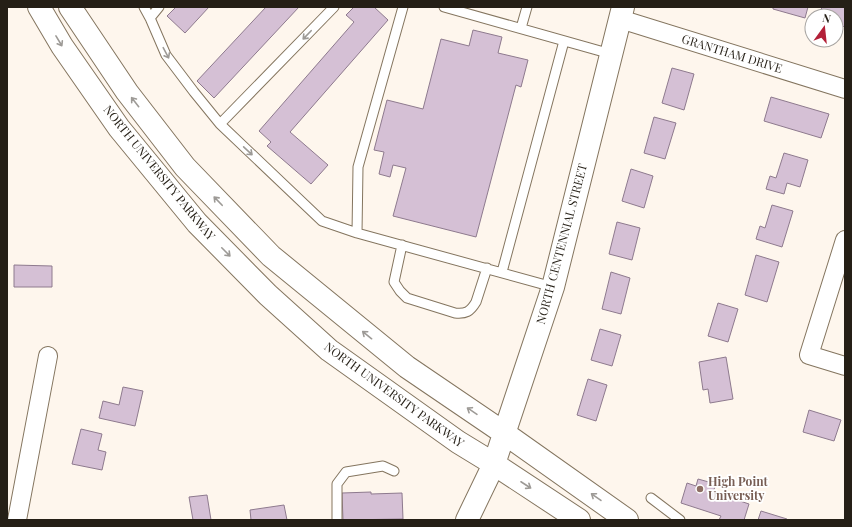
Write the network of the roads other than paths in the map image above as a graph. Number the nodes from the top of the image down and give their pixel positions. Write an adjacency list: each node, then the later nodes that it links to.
1 (39, 7): 25 (main road, NORTH UNIVERSITY PARKWAY, one-way to 25)
2 (70, 7): 24 (main road, NORTH UNIVERSITY PARKWAY, one-way to 2)
3 (144, 7): 10 (lane)
4 (159, 7): 10 (lane)
5 (334, 7): 15 (lane, one-way to 15)
6 (403, 7): 16 (lane)
7 (444, 7): 11 (lane)
8 (527, 7): 11 (lane)
9 (621, 13): 13 (main road, NORTH CENTENNIAL STREET); 14 (street, GRANTHAM DRIVE)
10 (150, 18): 15 (lane, one-way to 15)
11 (521, 28): 12 (lane)
12 (564, 40): 13 (lane); 20 (lane)
13 (611, 54): 21 (main road, NORTH CENTENNIAL STREET)
14 (845, 89)
15 (220, 124): 16 (lane, one-way to 16)
16 (357, 233): 18 (lane)
17 (845, 240): 23 (street)
18 (402, 245): 19 (lane); 19 (lane)
19 (487, 268): 20 (lane)
20 (502, 272): 21 (lane)
21 (553, 287): 24 (main road, NORTH CENTENNIAL STREET)
22 (48, 356): 28 (street)
23 (845, 366)
24 (504, 433): 25 (main road, NORTH CENTENNIAL STREET); 32 (main road, NORTH UNIVERSITY PARKWAY, one-way to 24)
25 (494, 464): 30 (main road, NORTH CENTENNIAL STREET); 31 (main road, NORTH UNIVERSITY PARKWAY, one-way to 31)
26 (394, 471): 29 (lane)
27 (651, 498): 33 (lane)
28 (16, 520)
29 (337, 520)
30 (467, 520)
31 (579, 520)
32 (627, 520)
33 (680, 520)

